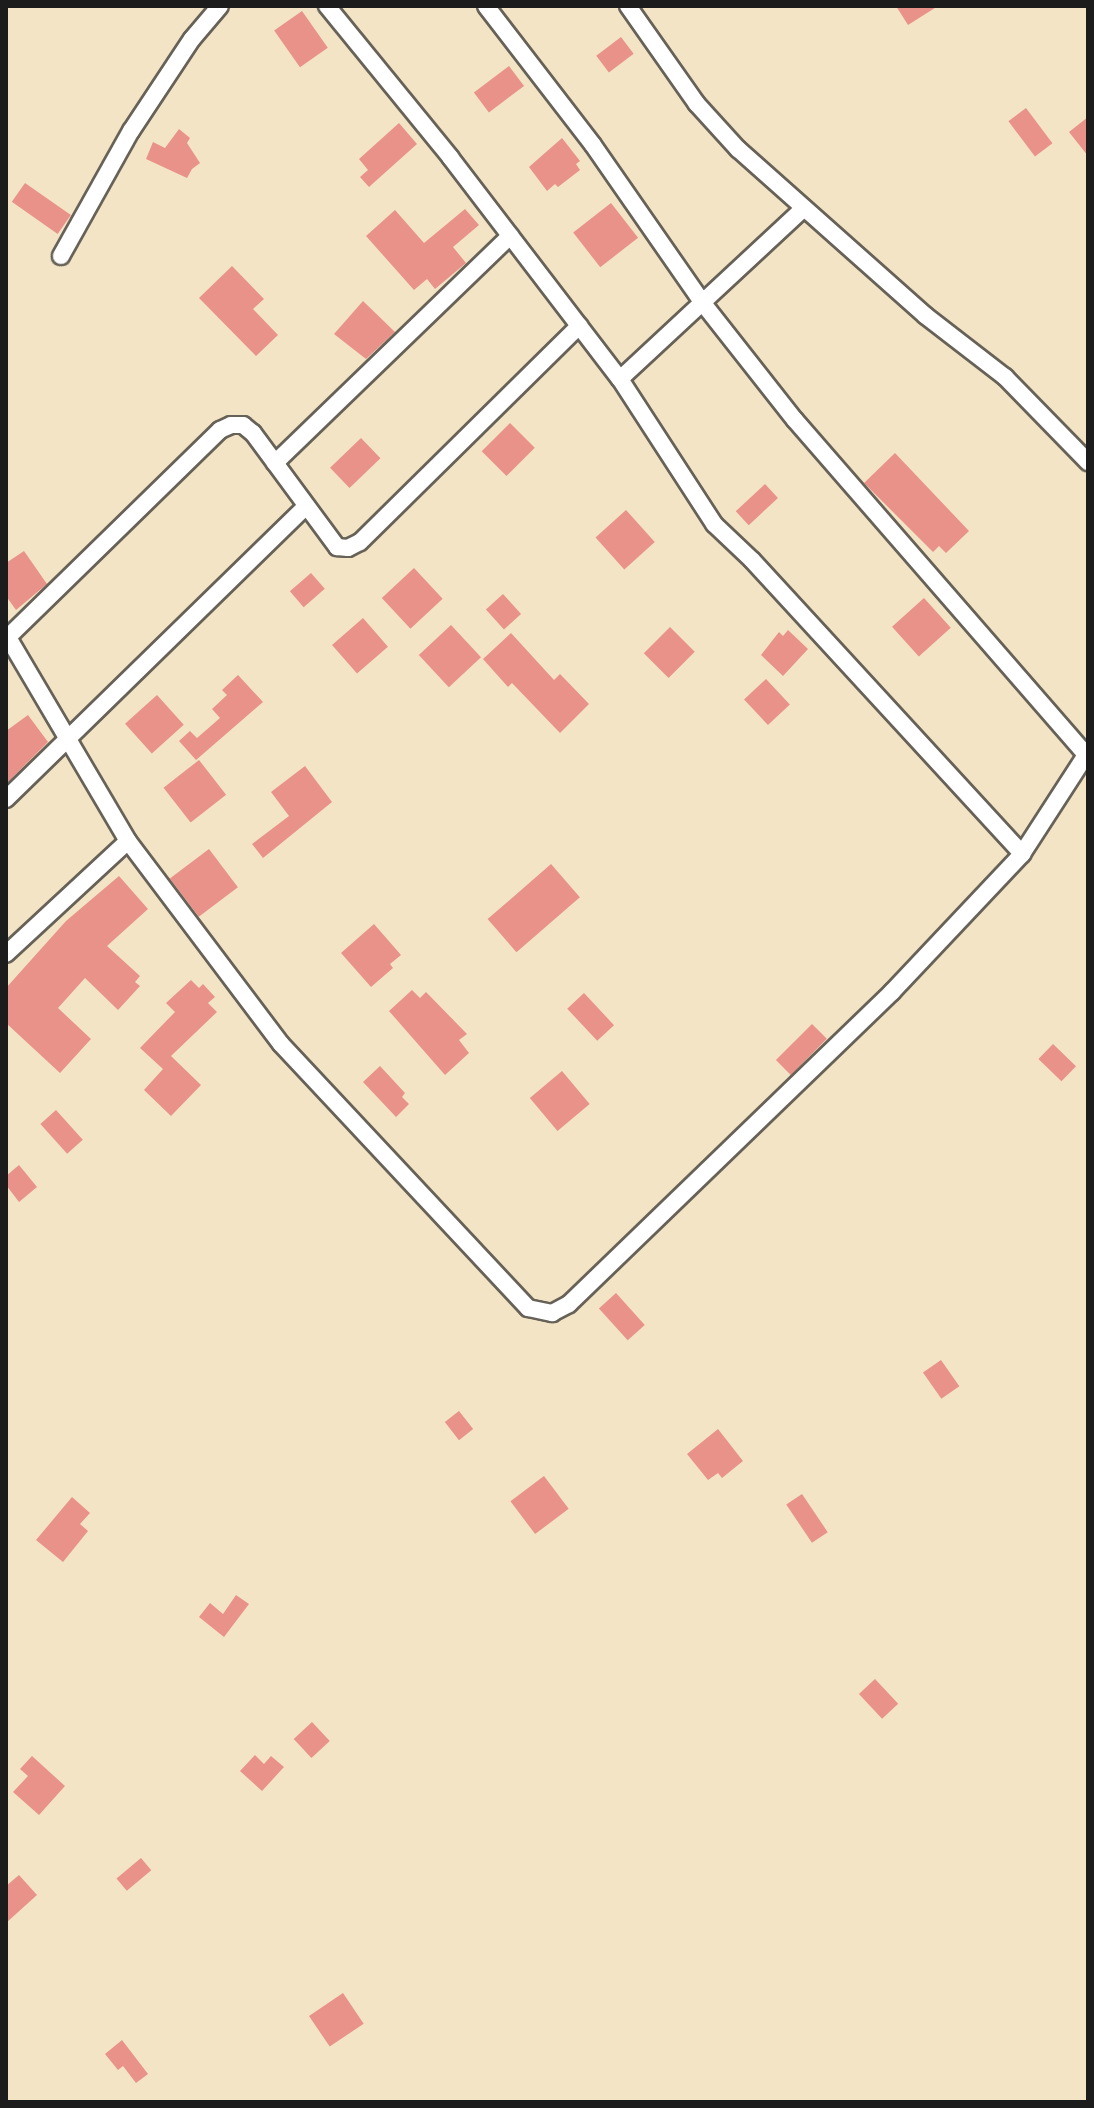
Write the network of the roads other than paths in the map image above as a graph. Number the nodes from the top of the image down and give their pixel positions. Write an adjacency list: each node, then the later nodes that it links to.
1 (220, 6): 7 (street)
2 (486, 6): 8 (street)
3 (628, 6): 5 (street)
4 (330, 7): 6 (street)
5 (804, 208): 8 (street); 11 (street)
6 (510, 236): 9 (street); 12 (street)
7 (61, 256)
8 (702, 302): 10 (street); 16 (street)
9 (579, 326): 10 (street); 13 (street)
10 (620, 379): 19 (street)
11 (1088, 462)
12 (275, 463): 13 (street); 14 (street)
13 (306, 506): 15 (street)
14 (8, 643): 15 (street)
15 (67, 742): 17 (street); 18 (street)
16 (1087, 753): 19 (street)
17 (6, 799)
18 (128, 841): 19 (street); 20 (street)
19 (1022, 854)
20 (6, 954)

